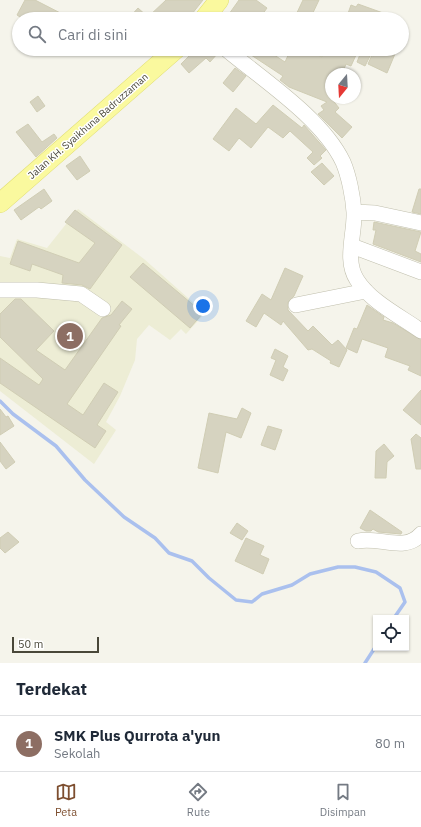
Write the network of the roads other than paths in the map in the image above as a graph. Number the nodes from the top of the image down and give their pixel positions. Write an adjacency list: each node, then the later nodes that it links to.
1 (219, 0): 2 (main road)
2 (210, 12)
3 (168, 56): 5 (main road, Jalan KH. Syaikhuna Badruzzaman)
4 (235, 56): 6 (street)
5 (0, 203)
6 (354, 212): 7 (street); 8 (street)
7 (421, 223)
8 (352, 246): 9 (street); 11 (street)
9 (421, 272)
10 (0, 290): 13 (street)
11 (366, 291): 12 (street); 14 (street)
12 (296, 305)
13 (103, 309)
14 (421, 331)
15 (421, 534): 16 (street)
16 (358, 541)

